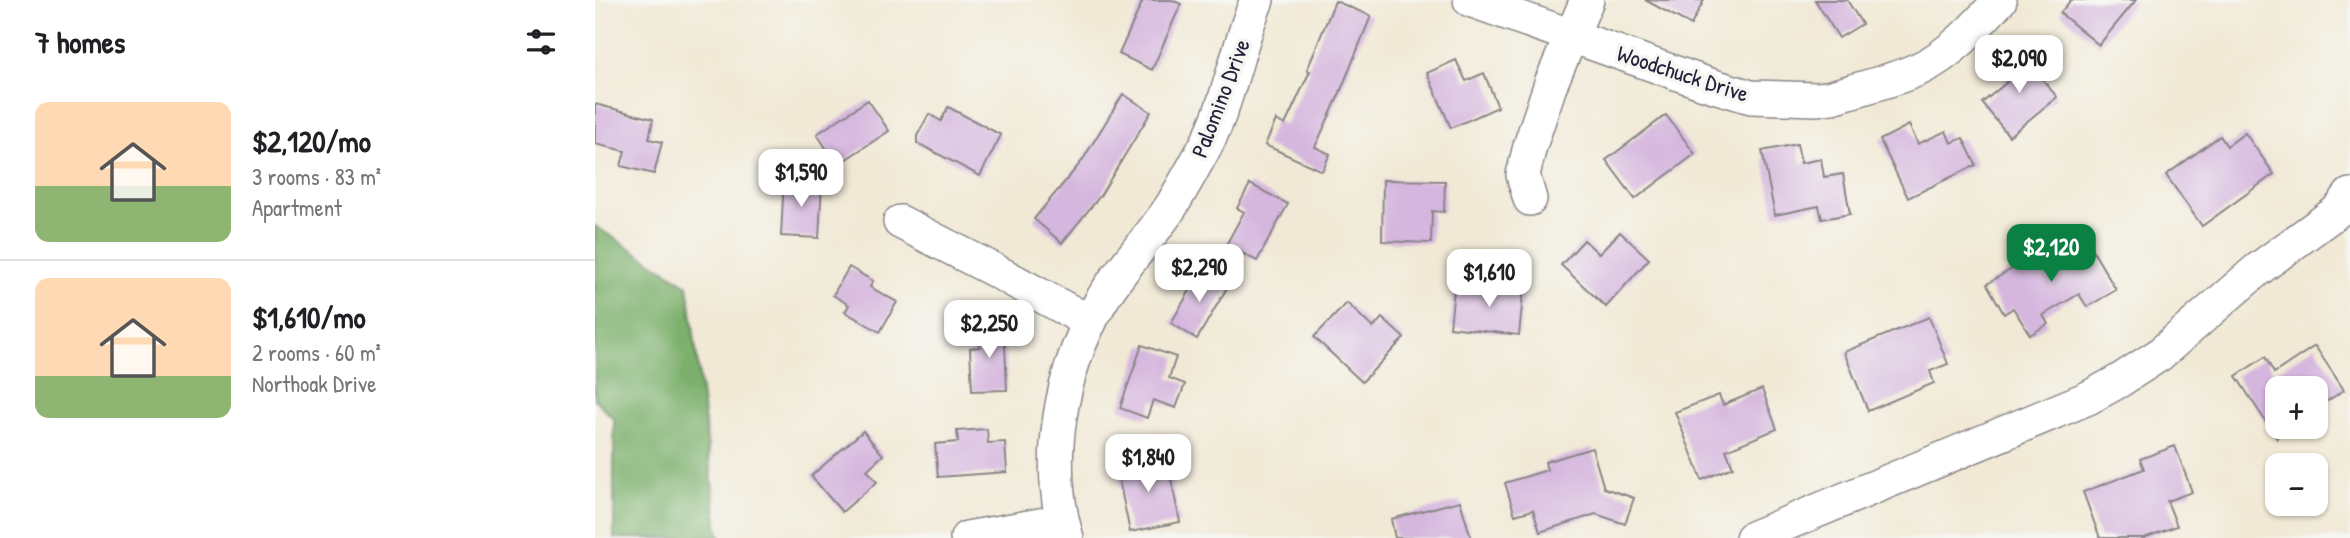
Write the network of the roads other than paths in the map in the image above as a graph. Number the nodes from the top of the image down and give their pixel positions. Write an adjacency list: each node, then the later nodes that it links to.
1 (1257, 0): 9 (street, Palomino Drive)
2 (1470, 0): 5 (street, Woodchuck Drive)
3 (1587, 0): 5 (street)
4 (2000, 0): 5 (street, Woodchuck Drive)
5 (1571, 36): 6 (street)
6 (1530, 200)
7 (2346, 204): 12 (street)
8 (900, 222): 9 (street)
9 (1090, 322): 10 (street, Palomino Drive)
10 (1064, 530): 11 (street)
11 (967, 538)
12 (1752, 538)

